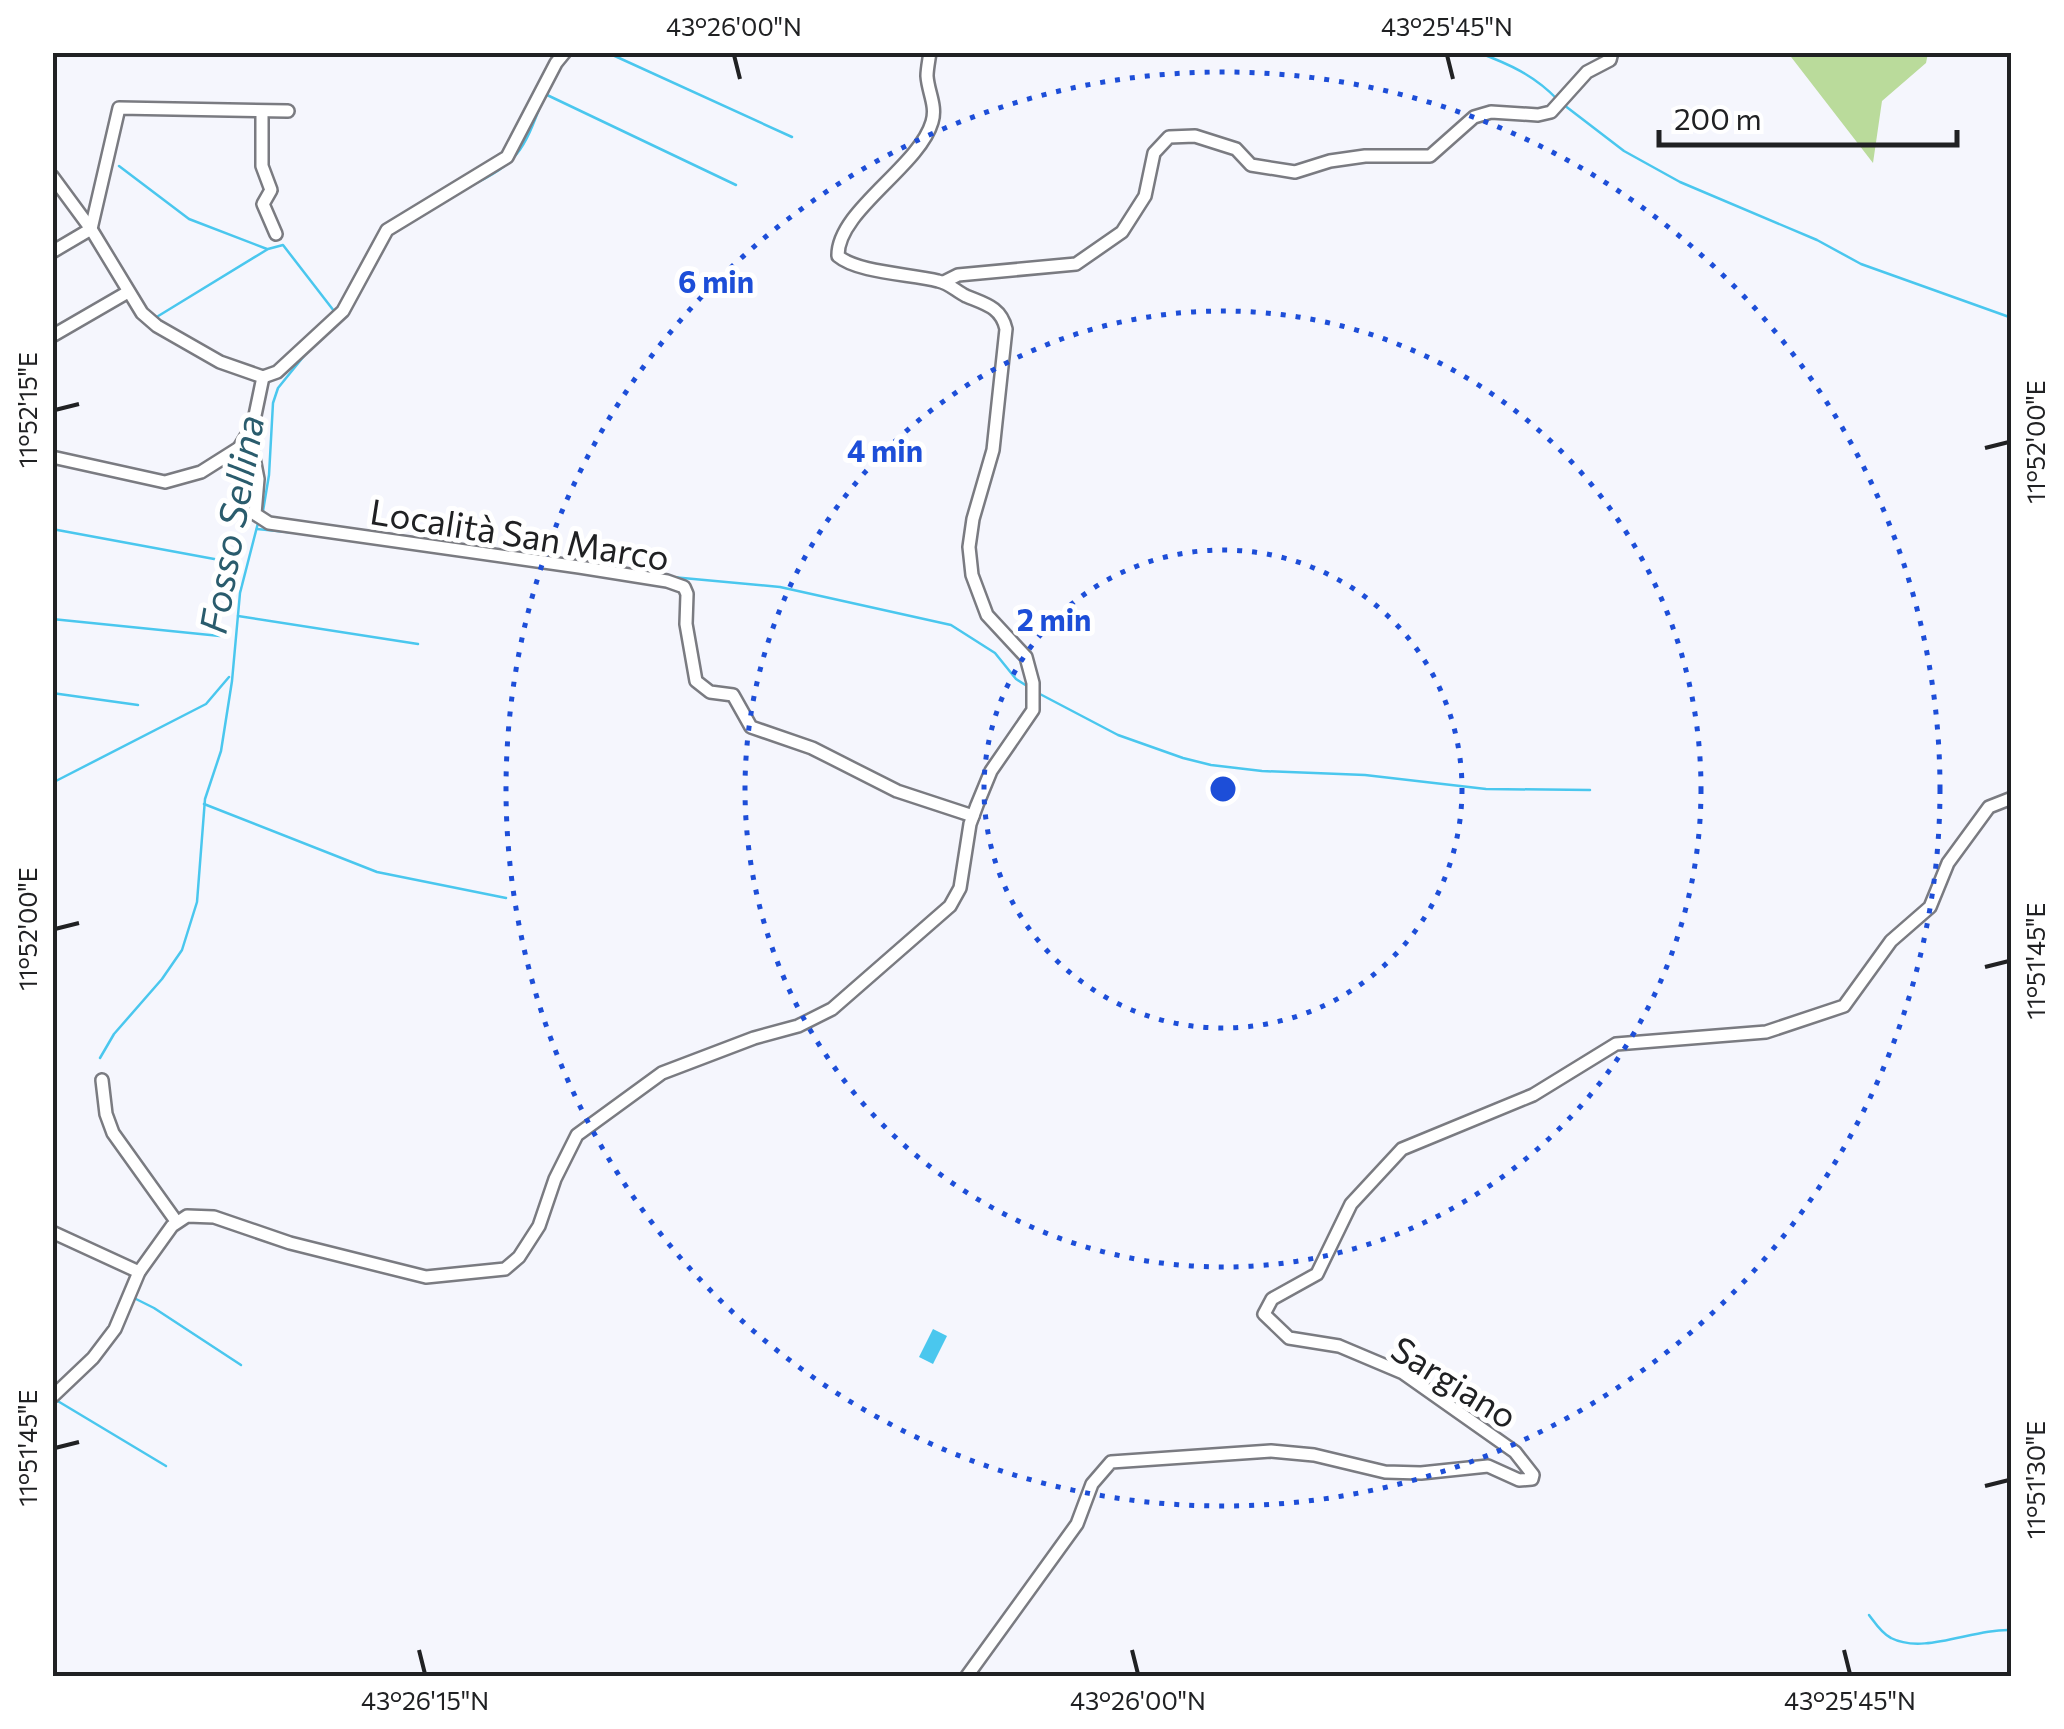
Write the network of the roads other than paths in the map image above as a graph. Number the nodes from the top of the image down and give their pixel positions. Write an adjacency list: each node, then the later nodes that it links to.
1 (565, 52): 13 (street)
2 (930, 52): 10 (street)
3 (1612, 52): 10 (street)
4 (288, 111): 5 (street)
5 (262, 112): 7 (street); 8 (street)
6 (52, 176): 7 (street)
7 (91, 229): 9 (street); 11 (street)
8 (276, 234)
9 (52, 252)
10 (944, 282): 17 (street)
11 (128, 292): 12 (street); 13 (street)
12 (52, 336)
13 (263, 377): 14 (street)
14 (239, 448): 15 (street); 17 (street, Località San Marco)
15 (52, 457)
16 (2012, 798): 23 (street, Sargiano)
17 (973, 816): 19 (street)
18 (102, 1080): 19 (street)
19 (176, 1222): 21 (street)
20 (52, 1232): 21 (street)
21 (139, 1272): 22 (street)
22 (52, 1397)
23 (967, 1676)

